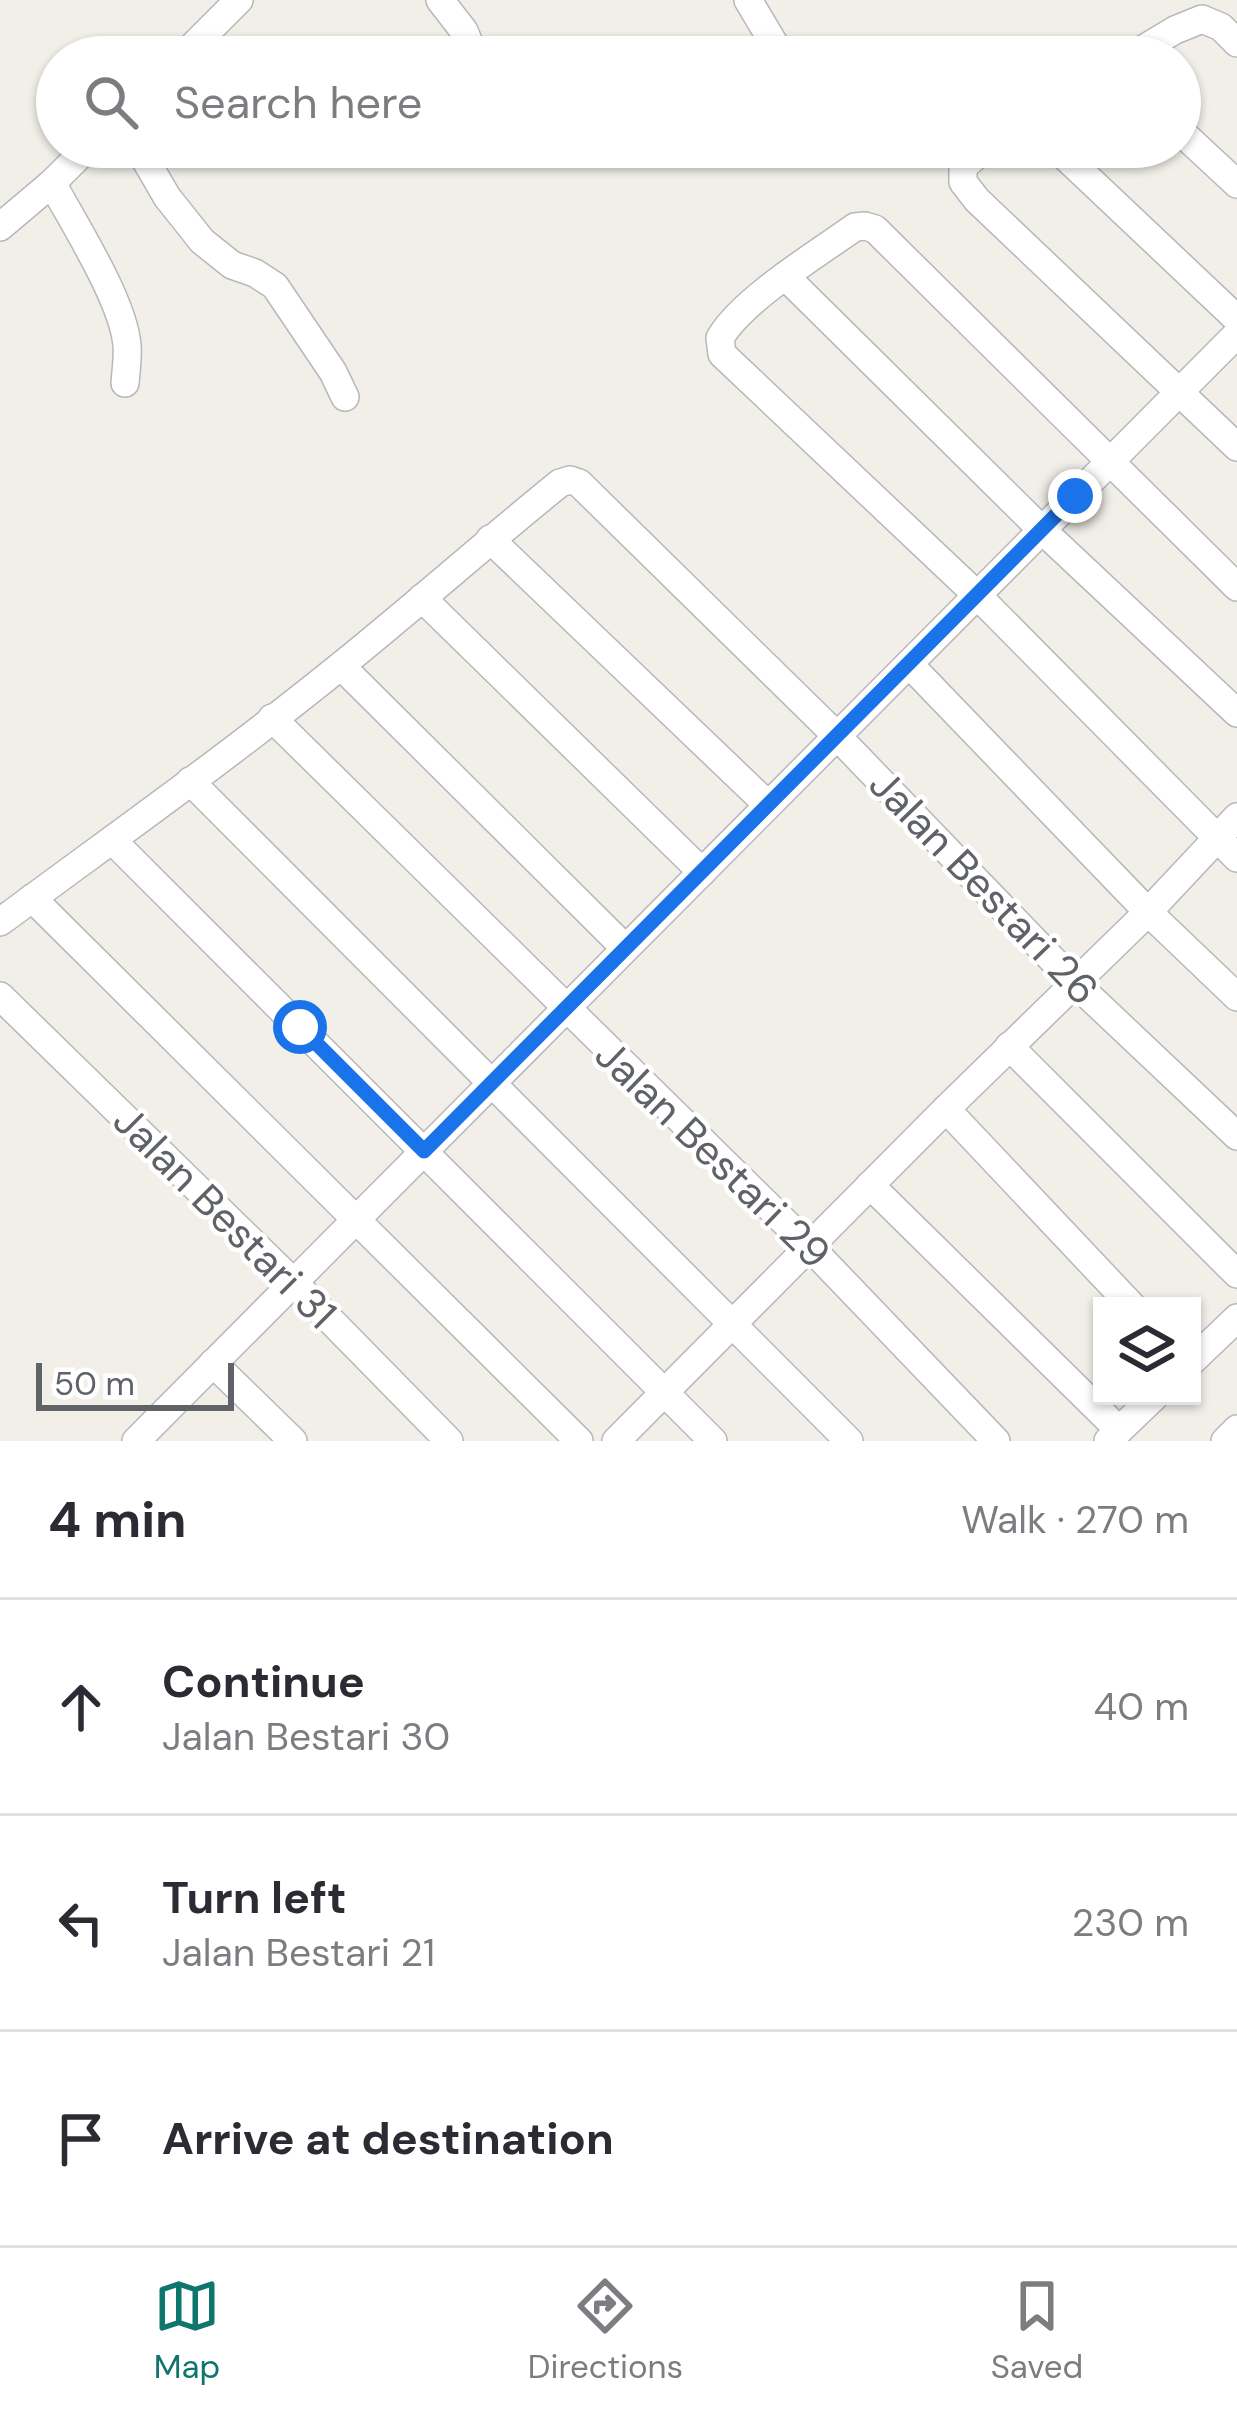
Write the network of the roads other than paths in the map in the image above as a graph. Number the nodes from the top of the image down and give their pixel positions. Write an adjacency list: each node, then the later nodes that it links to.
1 (239, 0): 4 (street)
2 (440, 0): 5 (street)
3 (748, 0): 6 (street)
4 (203, 36)
5 (466, 36)
6 (769, 36)
7 (1164, 36): 8 (street)
8 (1237, 43)
9 (1201, 151): 15 (street)
10 (67, 168): 14 (street)
11 (150, 168): 22 (street)
12 (964, 168): 21 (street)
13 (1077, 168): 18 (street)
14 (52, 183): 16 (street); 20 (street)
15 (1237, 184)
16 (0, 227)
17 (785, 276): 24 (street); 25 (street); 28 (street)
18 (1237, 319)
19 (1237, 334): 21 (street)
20 (125, 382)
21 (1179, 392): 23 (street); 24 (street)
22 (345, 397)
23 (1237, 447)
24 (1108, 463): 25 (street); 27 (street)
25 (1042, 530): 28 (street); 32 (street)
26 (490, 539): 29 (street); 34 (street, Jalan Bestari 26); 36 (street)
27 (1237, 587)
28 (977, 596): 30 (street); 39 (street)
29 (422, 598): 31 (street); 40 (street)
30 (909, 664): 34 (street); 42 (street)
31 (341, 666): 33 (street); 44 (street)
32 (1237, 713)
33 (272, 718): 35 (street); 48 (street, Jalan Bestari 29)
34 (837, 736): 36 (street); 45 (street, Jalan Bestari 26)
35 (190, 781): 38 (street); 50 (street)
36 (768, 805): 40 (street)
37 (1237, 818): 39 (street)
38 (112, 841): 41 (street); 53 (street)
39 (1227, 848): 42 (street)
40 (701, 872): 44 (street)
41 (32, 898): 43 (street); 55 (street)
42 (1148, 912): 45 (street); 47 (street)
43 (0, 922)
44 (626, 947): 48 (street)
45 (1075, 983): 49 (street); 52 (street, Jalan Bestari 26)
46 (0, 996): 58 (street, Jalan Bestari 31)
47 (1237, 997)
48 (566, 1010): 50 (street); 56 (street, Jalan Bestari 29)
49 (1010, 1046): 51 (street); 57 (street)
50 (492, 1083): 53 (street); 61 (street)
51 (946, 1109): 54 (street); 59 (street)
52 (1237, 1136)
53 (424, 1151): 55 (street); 64 (street)
54 (870, 1185): 56 (street); 68 (street)
55 (355, 1221): 58 (street); 71 (street)
56 (808, 1246): 61 (street); 75 (street, Jalan Bestari 29)
57 (1237, 1274)
58 (294, 1283): 63 (street); 70 (street, Jalan Bestari 31)
59 (1124, 1297)
60 (1237, 1318): 62 (street)
61 (732, 1324): 64 (street); 74 (street)
62 (1201, 1352)
63 (214, 1364): 67 (street); 69 (street)
64 (664, 1393): 72 (street); 73 (street)
65 (1146, 1405): 68 (street)
66 (1237, 1429): 76 (street)
67 (153, 1435)
68 (1114, 1436)
69 (293, 1441)
70 (449, 1441)
71 (579, 1441)
72 (616, 1441)
73 (713, 1441)
74 (849, 1441)
75 (996, 1441)
76 (1225, 1441)

